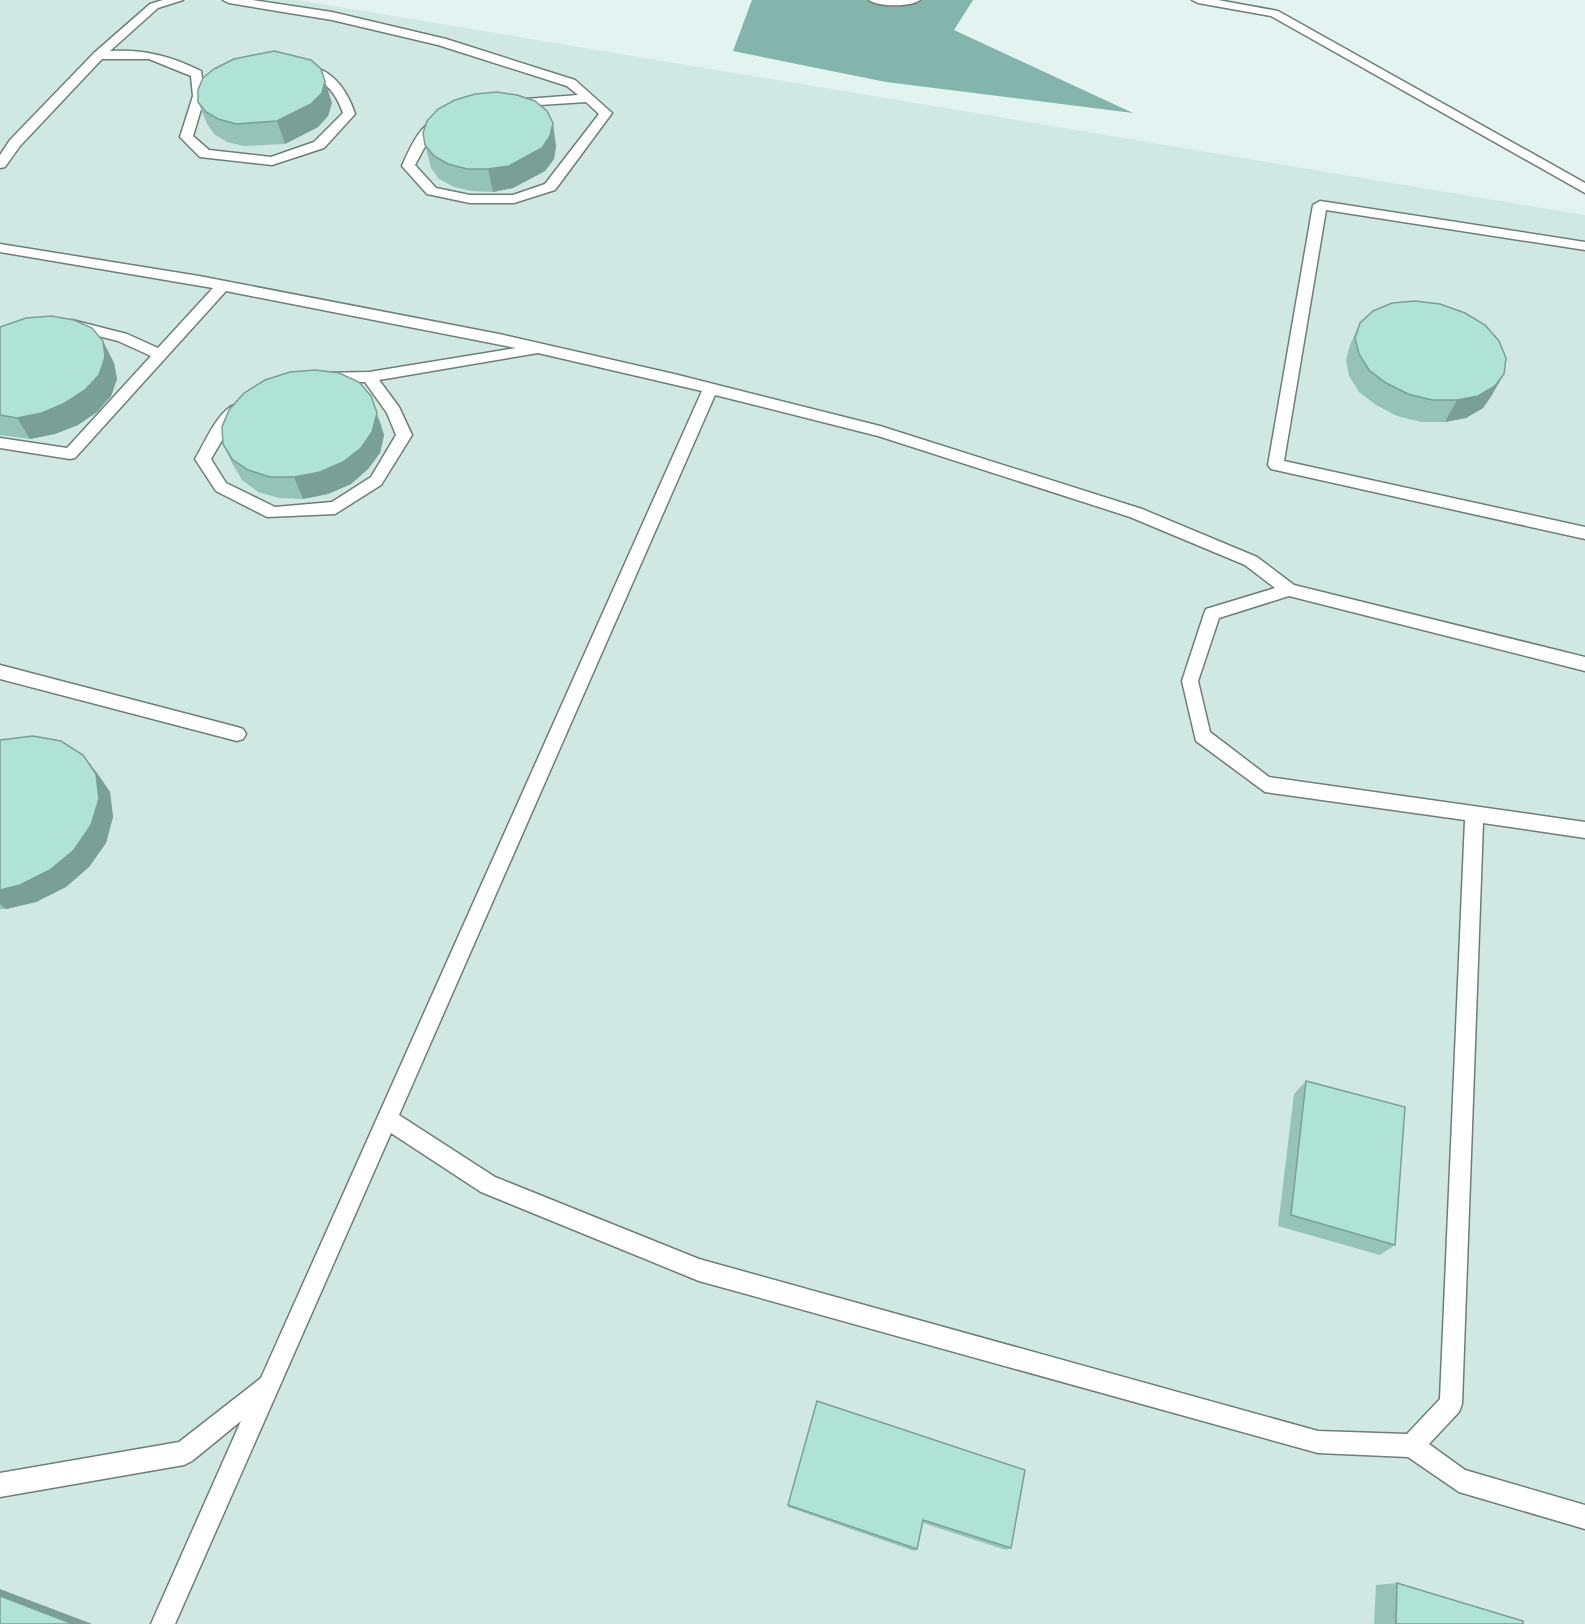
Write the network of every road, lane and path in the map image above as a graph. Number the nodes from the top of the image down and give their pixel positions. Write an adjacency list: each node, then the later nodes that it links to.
1 (177, 0): 6 (lane)
2 (229, 0): 8 (lane)
3 (875, 0): 4 (lane)
4 (914, 0)
5 (1198, 0): 12 (lane)
6 (98, 56): 7 (lane); 11 (lane)
7 (290, 69)
8 (588, 98): 9 (lane); 10 (lane)
9 (500, 104)
10 (453, 116)
11 (0, 164)
12 (1585, 189)
13 (1585, 246): 24 (lane)
14 (0, 248): 15 (lane)
15 (223, 285): 17 (lane); 18 (lane)
16 (59, 327): 18 (lane)
17 (539, 348): 19 (lane); 21 (lane)
18 (161, 354): 23 (lane)
19 (369, 377): 20 (lane); 22 (lane)
20 (305, 378)
21 (711, 388): 25 (lane); 31 (lane)
22 (252, 396)
23 (0, 443)
24 (1585, 533)
25 (1289, 590): 26 (lane); 29 (lane)
26 (1585, 664)
27 (0, 672): 28 (lane)
28 (237, 734)
29 (1474, 813): 30 (lane); 33 (lane)
30 (1585, 830)
31 (387, 1119): 32 (lane); 33 (lane)
32 (269, 1384): 34 (lane); 36 (lane)
33 (1412, 1446): 35 (lane)
34 (0, 1485)
35 (1585, 1517)
36 (163, 1624)

